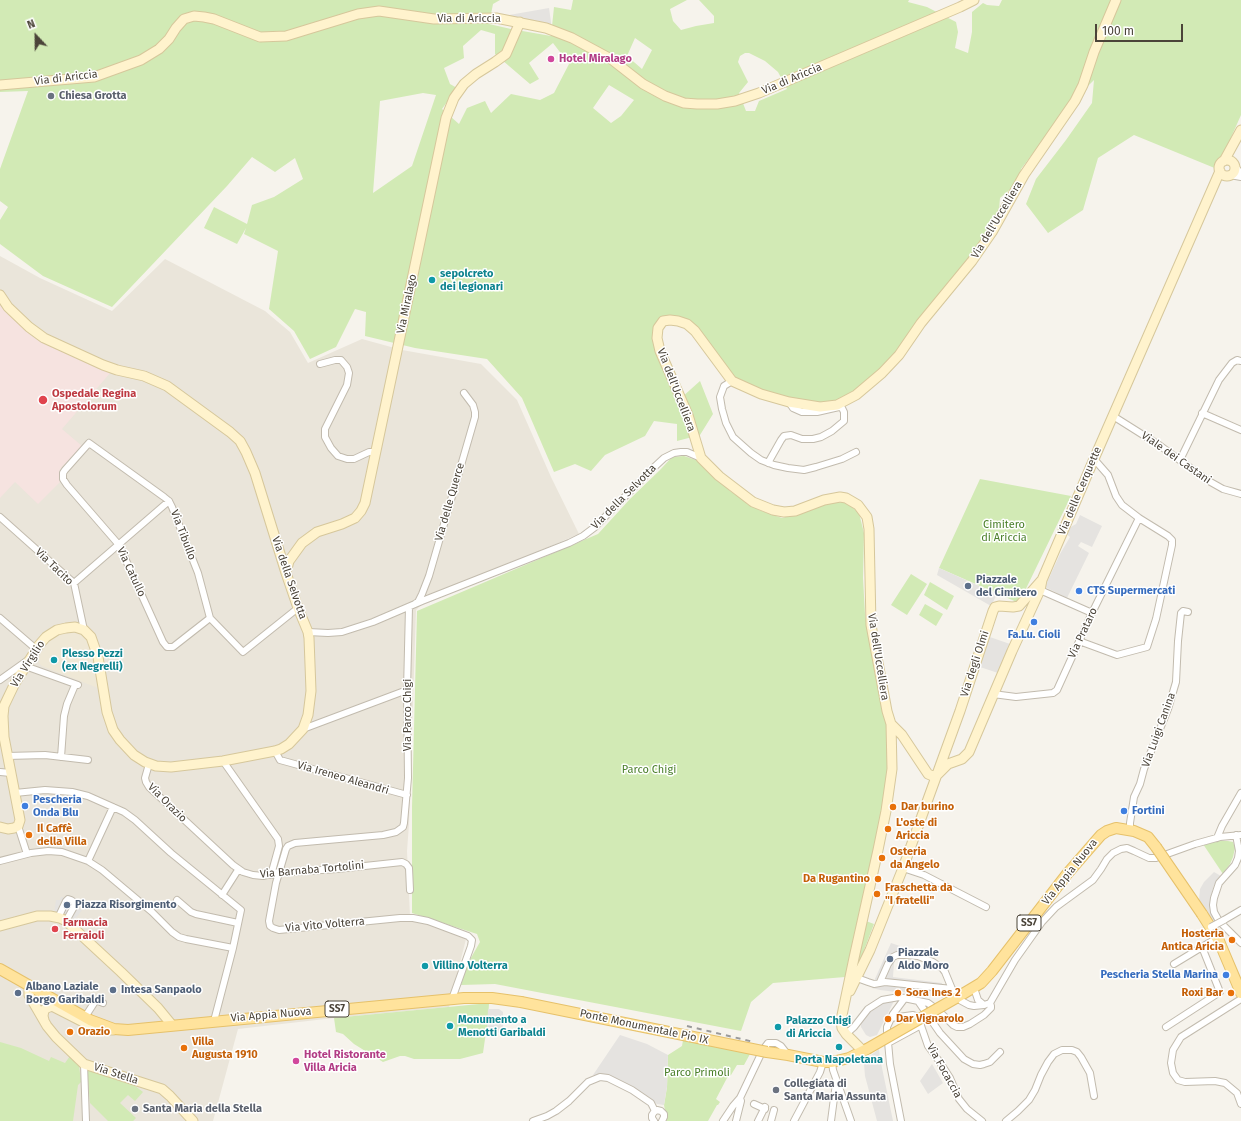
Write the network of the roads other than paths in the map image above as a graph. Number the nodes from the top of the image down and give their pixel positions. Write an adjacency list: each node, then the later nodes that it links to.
1 (974, 0): 3 (street, Via di Ariccia)
2 (1116, 0): 15 (street, Via dell'Uccelliera)
3 (520, 22): 4 (street, Via di Ariccia); 20 (street, Via Miralago)
4 (0, 85)
5 (1241, 130): 6 (street)
6 (1230, 163): 7 (street); 7 (street); 8 (street)
7 (1226, 174): 9 (street); 17 (street, Via delle Cerquette)
8 (1241, 174)
9 (1241, 177)
10 (0, 295): 31 (street, Via della Selvotta)
11 (1241, 361): 16 (street)
12 (320, 364): 20 (street)
13 (732, 381): 15 (street, Via dell'Uccelliera); 22 (street, Via dell'Uccelliera); 25 (street)
14 (464, 393): 35 (street, Via delle Querce)
15 (789, 402): 25 (street)
16 (1202, 413): 18 (street); 24 (street)
17 (1113, 416): 23 (street, Via delle Cerquette); 24 (street, Viale dei Castani)
18 (1241, 430)
19 (89, 443): 27 (street, Via Tibullo); 30 (street, Via Catullo)
20 (376, 452): 31 (street, Via Miralago)
21 (856, 452): 25 (street)
22 (701, 458): 35 (street, Via della Selvotta); 49 (street, Via dell'Uccelliera)
23 (1094, 459): 29 (street); 32 (street, Via delle Cerquette)
24 (1180, 460): 26 (street, Viale dei Castani)
25 (768, 463)
26 (1241, 494)
27 (169, 501): 30 (street); 40 (street, Via Tibullo)
28 (0, 517): 33 (street, Via Tacito)
29 (1139, 518): 38 (street, Via Prataro); 43 (street)
30 (119, 545): 33 (street); 40 (street, Via Catullo)
31 (286, 573): 36 (street, Via della Selvotta)
32 (1042, 580): 34 (street, Via delle Cerquette); 59 (street, Via degli Olmi)
33 (74, 583): 41 (street, Via Tacito)
34 (1040, 590): 38 (street); 48 (street, Via delle Cerquette)
35 (409, 607): 42 (street, Via della Selvotta); 47 (street, Via Parco Chigi)
36 (298, 608): 40 (street); 42 (street, Via della Selvotta)
37 (1188, 612): 67 (street, Via Luigi Canina)
38 (1092, 613): 43 (street, Via Prataro)
39 (0, 618): 44 (street)
40 (210, 618)
41 (84, 630): 44 (street, Via Virgilio); 56 (street)
42 (308, 632): 50 (street)
43 (1079, 641): 48 (street, Via Prataro)
44 (36, 649): 45 (street, Via Virgilio)
45 (28, 662): 46 (street); 52 (street, Via Virgilio); 53 (street)
46 (0, 680)
47 (408, 690): 50 (street); 62 (street, Via Parco Chigi)
48 (993, 694): 59 (street, Via delle Cerquette)
49 (891, 724): 59 (street); 90 (street, Via dell'Uccelliera)
50 (304, 729): 51 (street)
51 (275, 751): 55 (street); 62 (street, Via Ireneo Aleandri)
52 (8, 756): 53 (street); 58 (street, Via Virgilio)
53 (61, 757): 54 (street)
54 (88, 760)
55 (223, 761): 56 (street); 77 (street)
56 (149, 764): 69 (street, Via Orazio)
57 (0, 772): 58 (street)
58 (10, 773): 60 (street, Via Virgilio)
59 (935, 777): 74 (street)
60 (15, 793): 63 (street); 65 (street, Via Virgilio)
61 (1241, 793): 70 (street)
62 (407, 795): 64 (street, Via Parco Chigi)
63 (113, 807): 73 (street); 79 (street)
64 (404, 823): 76 (street, Via Vito Volterra)
65 (18, 826): 66 (street); 71 (street)
66 (0, 827)
67 (1130, 830): 85 (main road, Via Appia Nuova / SS7, bridge); 97 (main road, Via Appia Nuova / SS7)
68 (1238, 835): 70 (street); 87 (street)
69 (203, 838): 75 (street, Via Barnaba Tortolini)
70 (1217, 838): 107 (street)
71 (27, 854): 72 (street); 73 (street)
72 (0, 861)
73 (88, 861): 89 (street)
74 (903, 868): 81 (street); 91 (street)
75 (238, 870): 77 (street, Via Barnaba Tortolini); 79 (street)
76 (279, 872): 77 (street, Via Barnaba Tortolini); 78 (street, Via Barnaba Tortolini); 103 (street, Via Vito Volterra)
77 (271, 875)
78 (410, 890)
79 (222, 895): 83 (street)
80 (177, 900): 83 (street)
81 (986, 907)
82 (1241, 910): 85 (street, bridge)
83 (238, 923): 89 (street)
84 (0, 926): 110 (street)
85 (1211, 927): 86 (main road, Via Appia Nuova / SS7)
86 (1217, 938): 88 (street); 98 (main road, Via Appia Nuova / SS7)
87 (1241, 943)
88 (1202, 947): 92 (street); 119 (street)
89 (232, 948): 115 (street)
90 (854, 958): 91 (street); 100 (street, Via dell'Uccelliera)
91 (865, 961): 94 (street)
92 (1174, 964)
93 (0, 970): 96 (main road, SS7)
94 (857, 978): 95 (street); 100 (street)
95 (880, 982): 99 (street); 99 (street)
96 (31, 986): 112 (main road, Via Appia Nuova / SS7); 114 (street, Via Stella)
97 (974, 988): 99 (main road, Via Appia Nuova / SS7); 108 (street)
98 (1241, 993)
99 (956, 995): 108 (street); 123 (main road, Via Appia Nuova / SS7, bridge)
100 (845, 998): 121 (street, Via dell'Uccelliera)
101 (905, 998): 104 (street); 113 (street); 121 (street)
102 (1241, 998): 132 (street)
103 (452, 999): 105 (main road, Via Appia Nuova / SS7); 115 (main road, Via Appia Nuova / SS7)
104 (918, 1001): 109 (street); 125 (street)
105 (521, 1002): 124 (main road, Ponte Monumentale Pio IX / SS7, bridge)
106 (103, 1003): 112 (street)
107 (990, 1003): 108 (street); 111 (street)
108 (984, 1005)
109 (932, 1006)
110 (158, 1008): 117 (street); 118 (street)
111 (940, 1012)
112 (85, 1018): 120 (main road, Via Appia Nuova / SS7)
113 (891, 1018): 116 (street); 122 (street)
114 (44, 1020): 120 (street); 127 (street, Via Stella)
115 (214, 1021): 117 (main road, Via Appia Nuova / SS7)
116 (922, 1025): 122 (street); 148 (street, Via Focaccia)
117 (172, 1026): 118 (main road, Via Appia Nuova / SS7)
118 (153, 1027): 120 (main road, Via Appia Nuova / SS7)
119 (1166, 1027)
120 (114, 1029)
121 (846, 1034): 123 (street)
122 (888, 1043): 147 (street)
123 (865, 1050): 126 (main road, Via Appia Nuova / SS7)
124 (764, 1052): 126 (main road, Via Appia Nuova / SS7); 130 (street)
125 (1000, 1052)
126 (828, 1062): 128 (street); 145 (street)
127 (84, 1064): 136 (street); 137 (street, Via Stella)
128 (837, 1080): 135 (street); 146 (street)
129 (1094, 1096): 149 (street)
130 (740, 1098): 141 (street); 142 (street)
131 (754, 1104): 143 (street)
132 (1241, 1104)
133 (655, 1111): 138 (street); 139 (street); 140 (street)
134 (773, 1111): 144 (street)
135 (849, 1120)
136 (86, 1121)
137 (193, 1121)
138 (533, 1121)
139 (653, 1121)
140 (662, 1121)
141 (723, 1121)
142 (736, 1121)
143 (758, 1121)
144 (771, 1121)
145 (794, 1121)
146 (831, 1121)
147 (901, 1121)
148 (982, 1121)
149 (1006, 1121)

